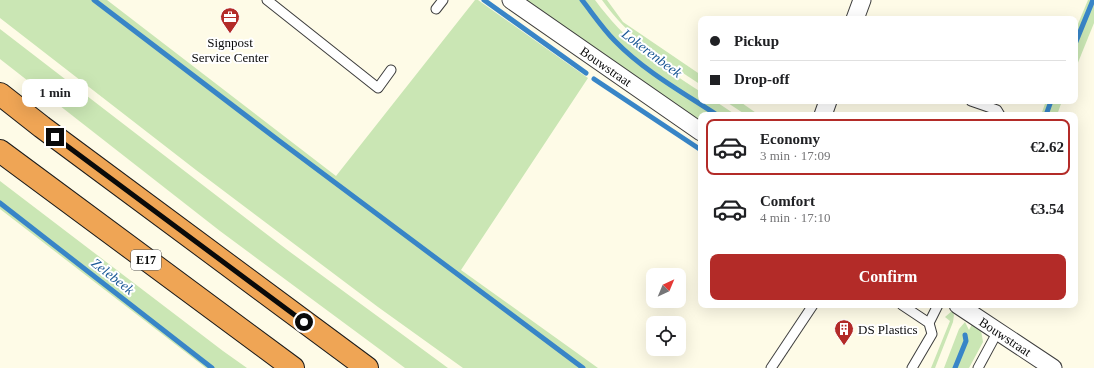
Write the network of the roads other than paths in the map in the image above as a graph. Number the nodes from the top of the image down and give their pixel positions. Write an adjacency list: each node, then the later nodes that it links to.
1 (267, 0): 7 (lane)
2 (443, 0): 5 (lane)
3 (511, 0): 11 (street, Bouwstraat)
4 (862, 0): 6 (street)
5 (436, 9)
6 (856, 16)
7 (391, 70)
8 (0, 94): 20 (highway)
9 (979, 104): 10 (lane)
10 (998, 112)
11 (698, 130)
12 (0, 151): 19 (highway, E17)
13 (811, 308): 21 (lane)
14 (906, 308): 17 (lane)
15 (936, 308): 17 (lane)
16 (963, 308): 18 (street, Bouwstraat)
17 (929, 323): 22 (lane)
18 (998, 331): 23 (lane); 24 (street, Bouwstraat)
19 (292, 368)
20 (366, 368)
21 (771, 368)
22 (912, 368)
23 (978, 368)
24 (1053, 368)

